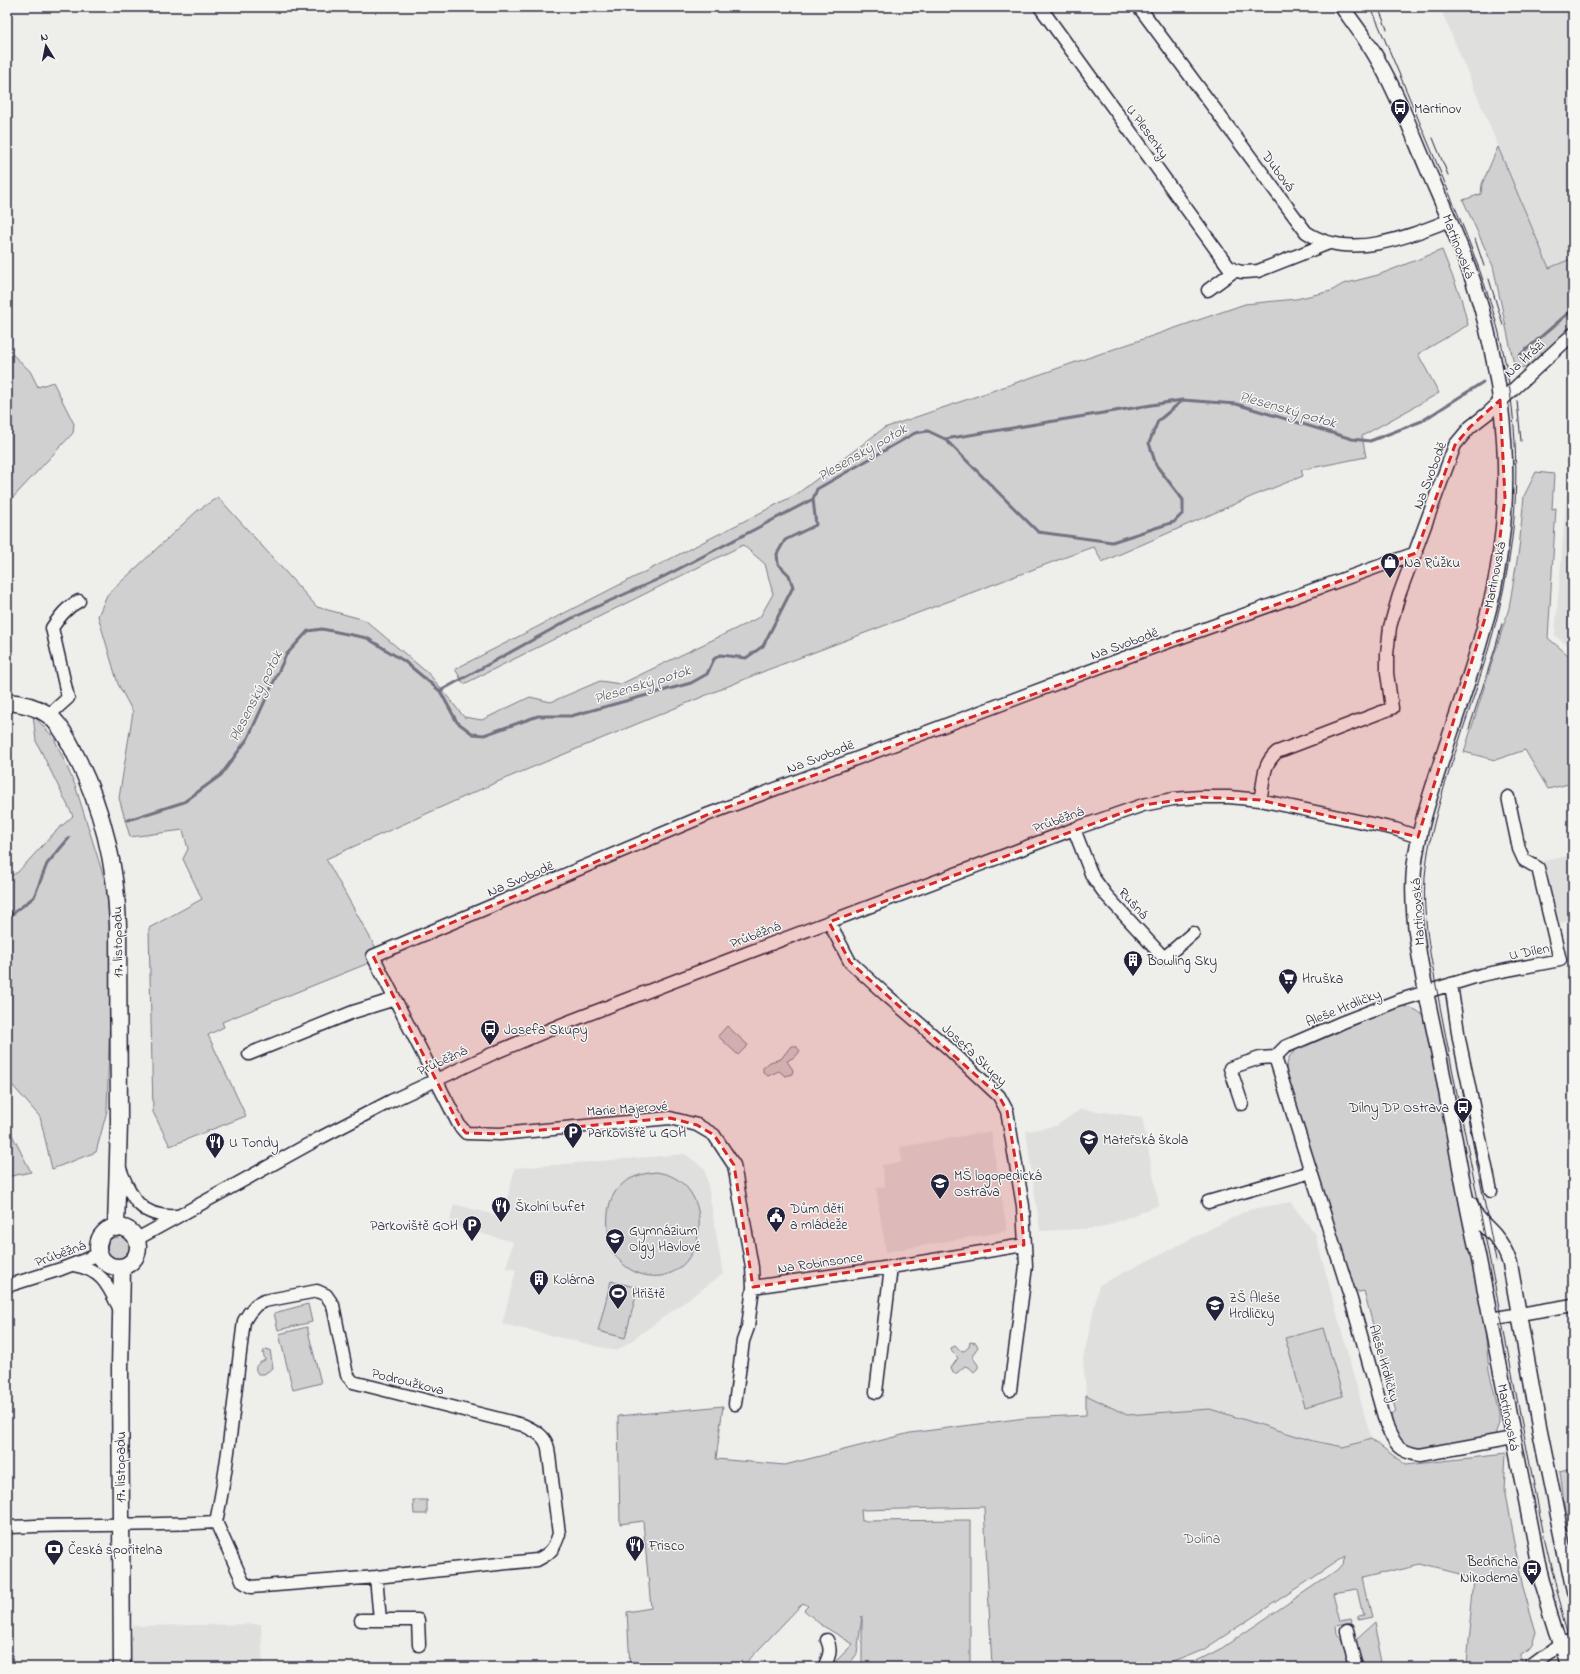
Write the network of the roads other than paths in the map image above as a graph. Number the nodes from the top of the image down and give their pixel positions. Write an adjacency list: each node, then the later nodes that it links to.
1 (1040, 7): 6 (street, U Plesenky)
2 (1139, 7): 5 (street, Dubová)
3 (1342, 7): 4 (street, Martinovská)
4 (1450, 220): 5 (street, Dubová); 9 (street, Martinovská)
5 (1329, 243): 6 (street)
6 (1234, 271): 7 (street)
7 (1208, 290)
8 (1571, 338): 9 (street, Na Hrázi)
9 (1500, 400): 10 (street, Na Svobodě); 17 (street, Martinovská)
10 (1416, 553): 15 (street, Na Svobodě); 22 (street, Na Svobodě)
11 (79, 601): 13 (street)
12 (7, 702): 13 (main road, 17. listopadu)
13 (49, 715): 27 (main road, 17. listopadu)
14 (1508, 797): 20 (street, U Dílen)
15 (1260, 800): 16 (street, Průběžná); 17 (street, Průběžná)
16 (1074, 829): 18 (street, Průběžná); 19 (street, Rušná)
17 (1418, 837): 21 (street, Martinovská)
18 (829, 922): 25 (street, Průběžná); 35 (street, Josefa Skupy)
19 (1193, 933)
20 (1451, 984): 21 (street, U Dílen); 30 (street)
21 (1427, 992): 24 (street, Aleše Hrdličky); 28 (street, Martinovská)
22 (394, 999): 23 (street); 25 (street, Na Svobodě)
23 (248, 1054)
24 (1275, 1057): 26 (street); 29 (street, Aleše Hrdličky)
25 (436, 1080): 32 (street, Průběžná); 41 (street, Marie Majerové)
26 (1242, 1104)
27 (117, 1163): 32 (street); 33 (main road, 17. listopadu)
28 (1460, 1164): 44 (street, Martinovská); 45 (street, Martinovská)
29 (1311, 1172): 31 (street); 49 (street, Aleše Hrdličky)
30 (1491, 1191)
31 (1208, 1202)
32 (177, 1216): 34 (street, Průběžná)
33 (116, 1228): 34 (main road); 36 (main road)
34 (136, 1239): 38 (main road)
35 (1024, 1245): 39 (street, Na Robinsonce); 46 (street, Josefa Skupy)
36 (100, 1254): 37 (street, Průběžná); 38 (main road)
37 (74, 1265): 40 (street, Průběžná); 43 (street)
38 (122, 1267): 43 (main road, 17. listopadu)
39 (891, 1267): 41 (street, Na Robinsonce); 47 (street)
40 (7, 1286)
41 (754, 1287): 48 (street, Marie Majerové)
42 (1573, 1305): 44 (street)
43 (121, 1313): 51 (main road, 17. listopadu)
44 (1518, 1315): 45 (street); 54 (street, Martinovská)
45 (1490, 1319): 49 (street, Martinovská)
46 (1010, 1390)
47 (876, 1392)
48 (736, 1404)
49 (1513, 1438): 61 (street, Martinovská)
50 (216, 1522): 51 (street); 53 (street, Podroužkova); 53 (street, Podroužkova)
51 (120, 1525): 52 (street); 62 (main road, 17. listopadu)
52 (7, 1527)
53 (376, 1577): 56 (street)
54 (1573, 1592)
55 (361, 1620): 56 (street)
56 (380, 1620): 60 (street)
57 (1347, 1631): 64 (street)
58 (1573, 1636): 61 (street)
59 (827, 1640): 63 (street)
60 (420, 1645)
61 (1560, 1646): 65 (street); 66 (street, Martinovská)
62 (122, 1667)
63 (824, 1667)
64 (1356, 1667)
65 (1530, 1667)
66 (1568, 1667)

